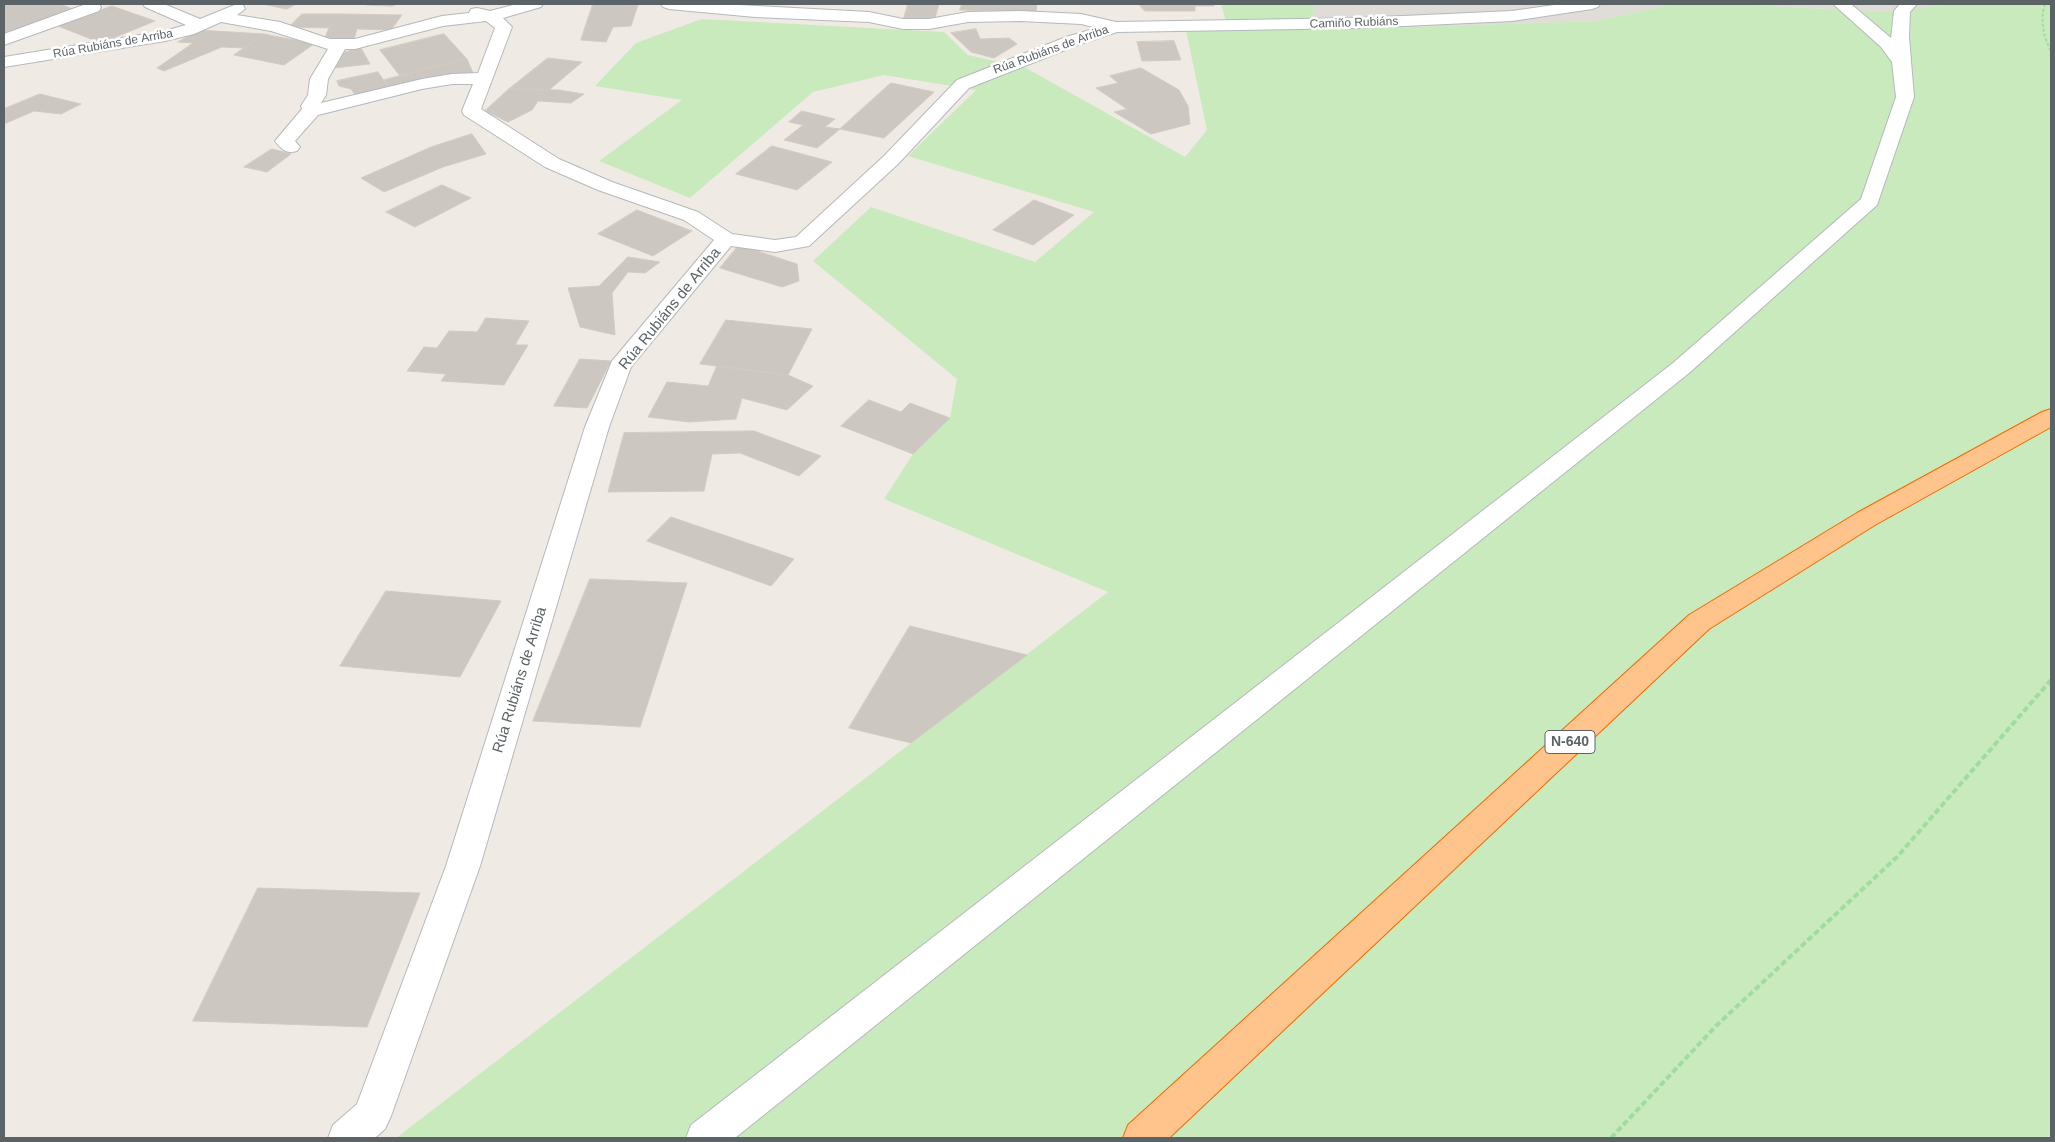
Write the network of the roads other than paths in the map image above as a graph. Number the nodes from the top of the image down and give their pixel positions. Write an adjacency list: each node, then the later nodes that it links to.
1 (152, 4): 13 (street)
2 (247, 4): 13 (street, Rúa Rubiáns de Arriba)
3 (450, 4): 11 (street)
4 (535, 4): 11 (street, Rúa Rubiáns de Arriba)
5 (669, 4): 14 (street, Rúa Rubiáns de Arriba)
6 (1497, 4): 12 (street)
7 (1592, 4): 12 (street, Camiño Rubiáns)
8 (1841, 4): 18 (street)
9 (1908, 4): 18 (street)
10 (93, 7): 15 (street)
11 (490, 16): 16 (street, Rúa Rubiáns de Arriba); 19 (street, Rúa Rubiáns de Arriba)
12 (1512, 16): 14 (street, Camiño Rubiáns)
13 (210, 21): 16 (street, Rúa Rubiáns de Arriba); 17 (street, Rúa Rubiáns de Arriba)
14 (1116, 27): 22 (street, Rúa Rubiáns de Arriba)
15 (4, 40)
16 (339, 44): 20 (street)
17 (4, 62)
18 (1901, 62): 25 (street)
19 (483, 78): 20 (street); 22 (street, Rúa Rubiáns de Arriba)
20 (312, 110): 21 (street)
21 (290, 147)
22 (726, 239): 24 (street, Rúa Rubiáns de Arriba)
23 (2051, 417): 26 (highway, N-640)
24 (347, 1138)
25 (705, 1138)
26 (1142, 1138)

